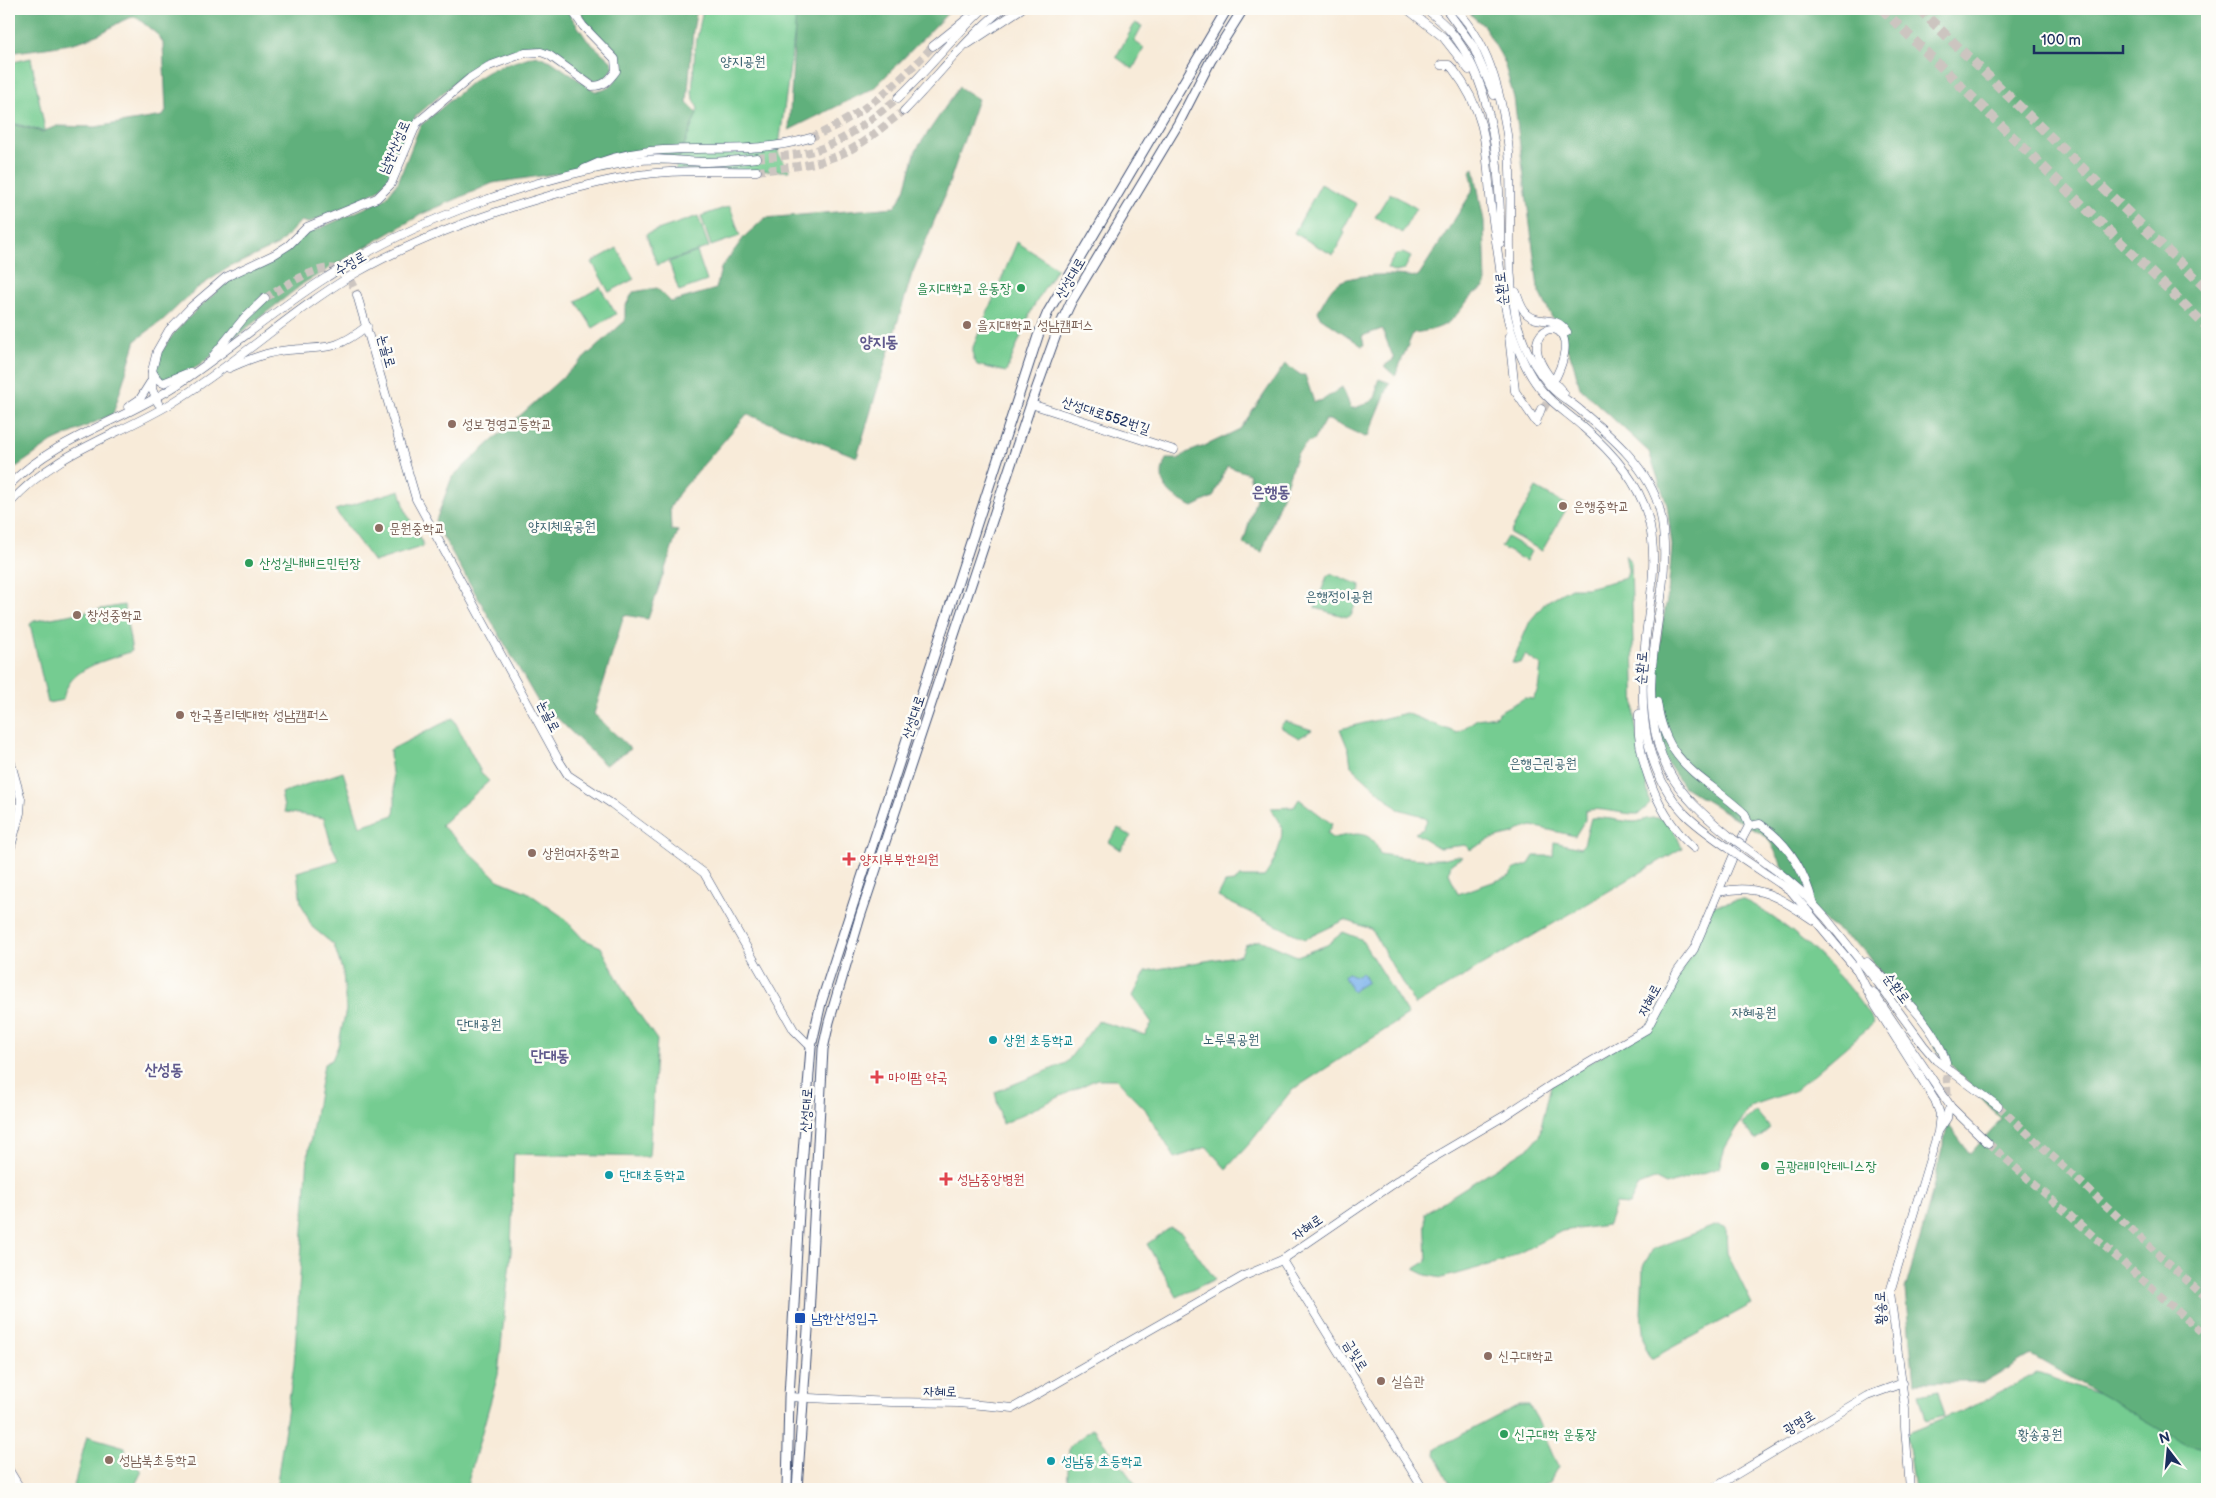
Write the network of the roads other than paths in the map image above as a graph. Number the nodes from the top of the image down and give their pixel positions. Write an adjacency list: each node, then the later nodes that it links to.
1 (571, 9): 30 (main road, 남한산성로)
2 (1002, 9): 12 (main road)
3 (1021, 9): 12 (main road)
4 (1227, 9): 57 (main road, 산성대로)
5 (1243, 9): 35 (main road, 산성대로)
6 (1407, 9): 14 (main road)
7 (1426, 9): 14 (main road)
8 (1446, 9): 18 (main road)
9 (1456, 9): 18 (main road)
10 (982, 10): 11 (main road); 15 (main road)
11 (933, 46)
12 (954, 54): 16 (main road)
13 (1442, 65): 22 (main road)
14 (1478, 82): 22 (main road)
15 (898, 98)
16 (904, 110)
17 (810, 138): 21 (main road)
18 (1507, 145): 23 (main road, 순환로)
19 (756, 158): 21 (main road, 수정로)
20 (757, 171): 31 (main road, 수정로)
21 (574, 174): 28 (main road, 수정로)
22 (1499, 263): 26 (main road, 순환로)
23 (1511, 277): 36 (main road, 순환로); 36 (main road)
24 (357, 295): 27 (main road, 논골로)
25 (266, 298): 28 (main road)
26 (1508, 322): 38 (main road); 44 (main road, 순환로)
27 (367, 326): 31 (main road); 57 (main road, 논골로)
28 (210, 361): 29 (main road, 수정로)
29 (198, 369): 30 (main road); 32 (main road, 수정로)
30 (152, 371): 33 (main road, 남한산성로); 39 (main road)
31 (217, 374): 34 (main road, 수정로)
32 (163, 394): 33 (main road, 수정로); 34 (main road)
33 (156, 398): 37 (main road, 남한산성로); 39 (main road, 수정로)
34 (170, 404): 37 (main road, 수정로)
35 (1031, 404): 40 (main road, 산성대로552번길); 66 (main road, 산성대로)
36 (1573, 404): 43 (main road, 순환로)
37 (160, 408): 42 (main road, 수정로)
38 (1542, 410)
39 (117, 417): 41 (main road, 수정로)
40 (1174, 450)
41 (9, 485)
42 (9, 504)
43 (1652, 671): 49 (main road); 53 (main road, 순환로, bridge)
44 (1641, 695): 50 (main road); 54 (main road, 순환로, bridge)
45 (9, 756): 47 (main road)
46 (9, 798): 48 (main road)
47 (20, 810): 48 (main road); 51 (main road)
48 (9, 814)
49 (1748, 826): 52 (main road, 자혜로); 53 (main road)
50 (1694, 848)
51 (9, 854)
52 (1719, 892): 54 (main road); 63 (main road, 자혜로)
53 (1813, 904): 55 (main road, 순환로)
54 (1820, 925): 56 (main road, 순환로)
55 (1851, 948): 58 (main road); 59 (main road, 순환로)
56 (1855, 966): 61 (main road); 62 (main road, 순환로)
57 (811, 1047): 65 (main road, 산성대로)
58 (1946, 1062)
59 (1998, 1106)
60 (1948, 1111): 61 (main road)
61 (1938, 1132): 64 (main road, 황송로)
62 (1988, 1143)
63 (1282, 1260): 66 (main road, 자혜로); 72 (main road, 금빛로)
64 (1903, 1383): 73 (main road, 광명로); 74 (main road, 황송로)
65 (789, 1396): 66 (main road, 자혜로); 70 (main road, 산성대로)
66 (804, 1397): 71 (main road, 산성대로)
67 (9, 1470): 69 (main road)
68 (9, 1482): 69 (main road)
69 (22, 1488)
70 (787, 1489)
71 (797, 1489)
72 (1423, 1489)
73 (1712, 1489)
74 (1910, 1489)

